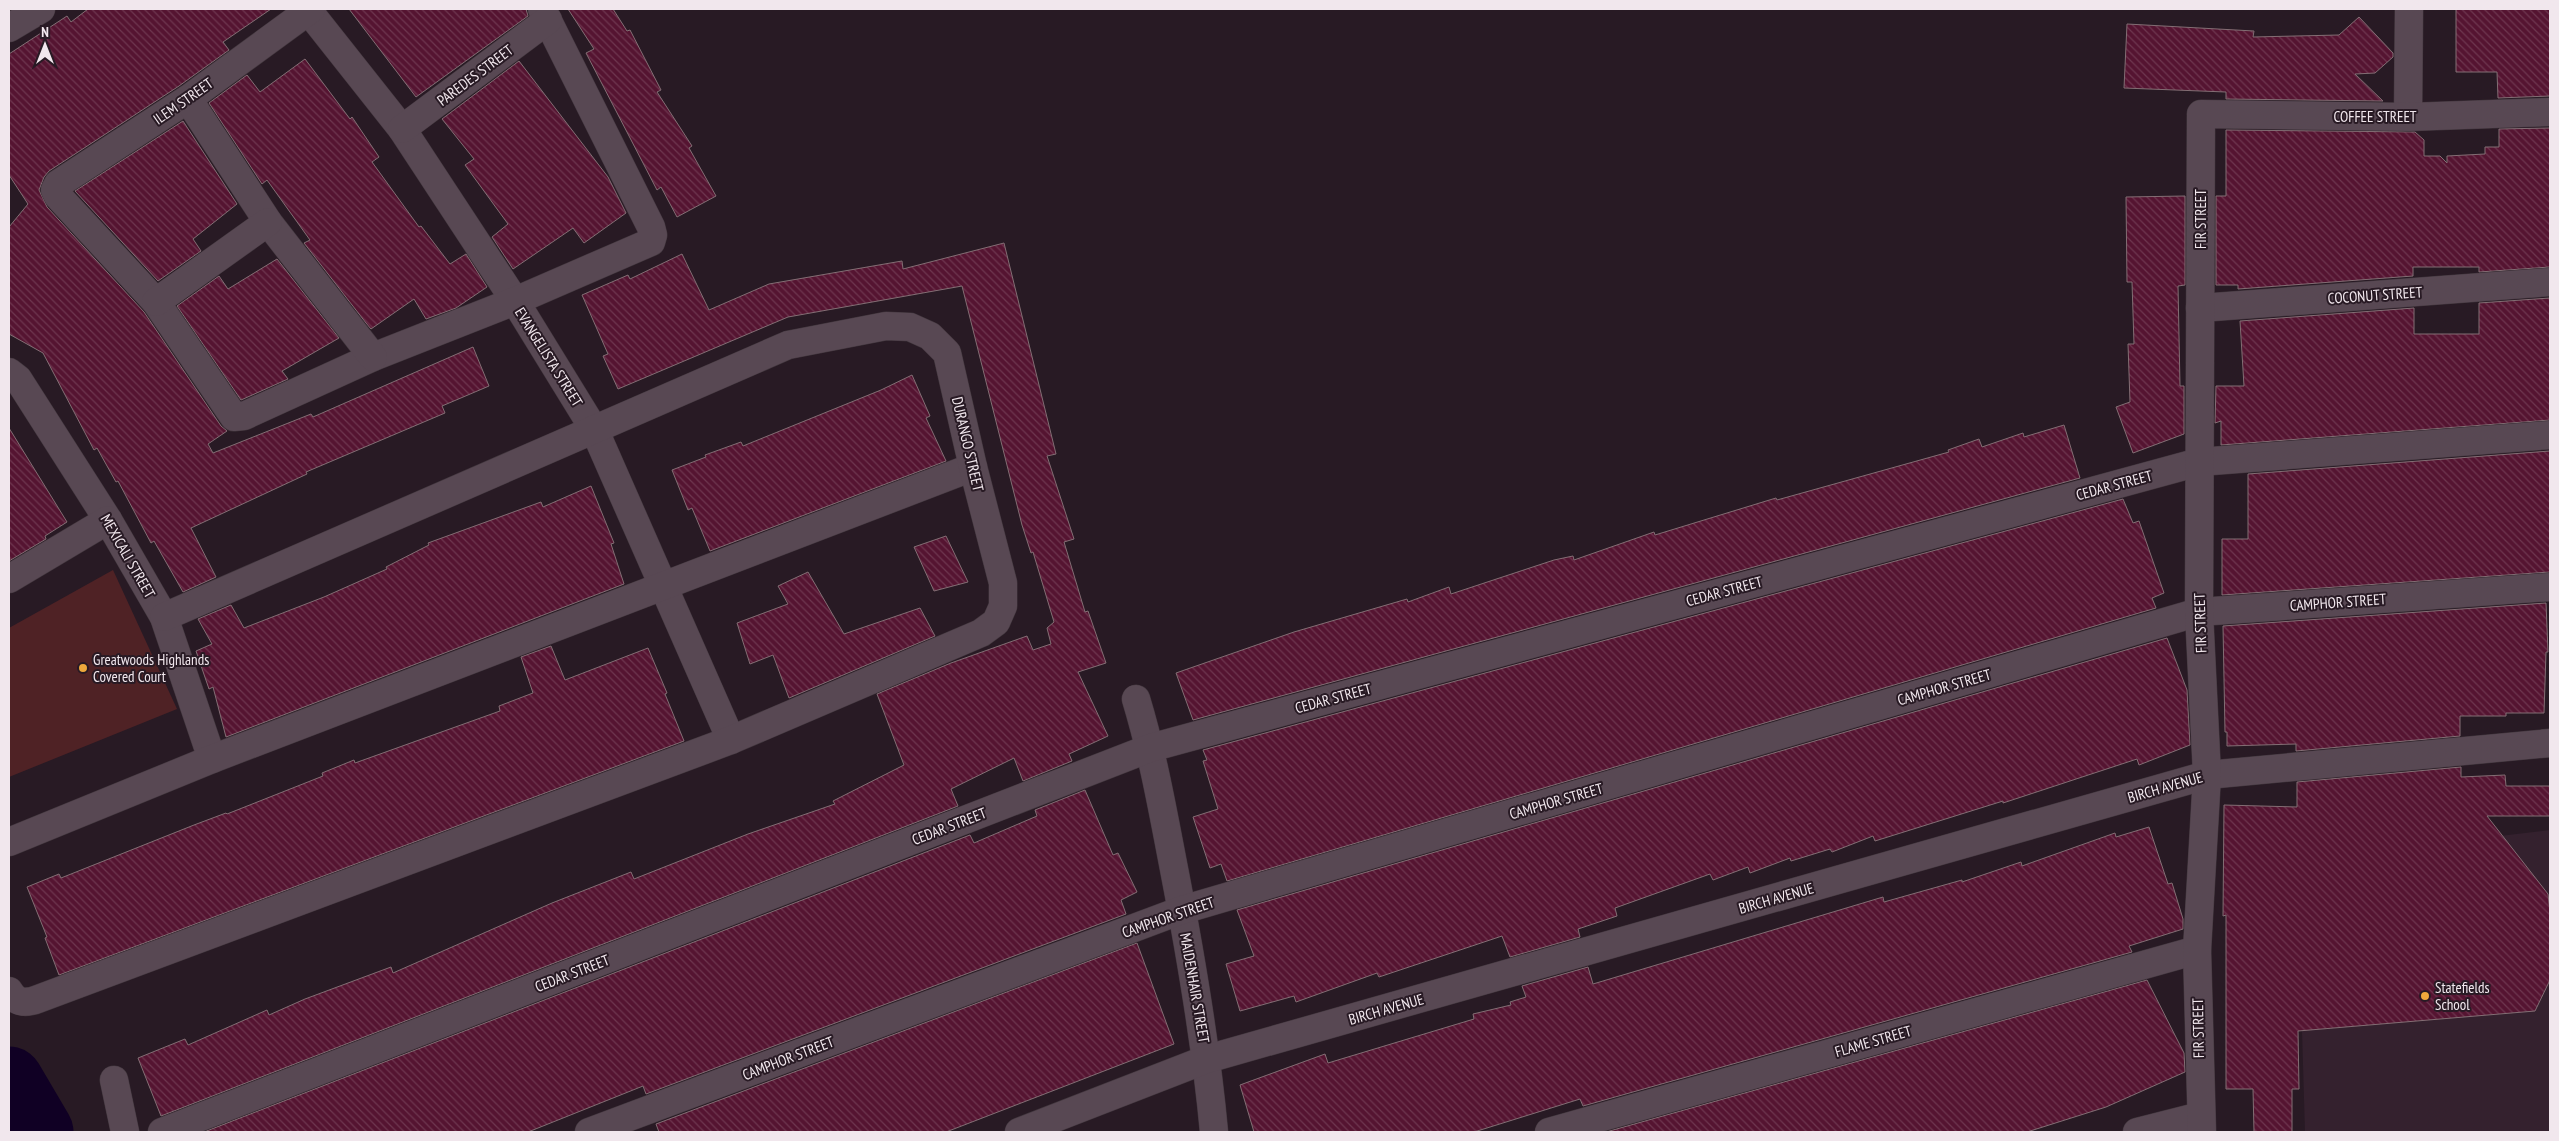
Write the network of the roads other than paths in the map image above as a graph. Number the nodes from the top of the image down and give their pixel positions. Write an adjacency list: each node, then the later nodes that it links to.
1 (41, 9): 5 (street)
2 (309, 9): 6 (street, ILEM STREET); 10 (street, EVANGELISTA STREET)
3 (2409, 9): 9 (street)
4 (545, 14): 10 (street, PAREDES STREET); 14 (street)
5 (9, 28)
6 (188, 99): 11 (street); 13 (street, ILEM STREET)
7 (2550, 112): 9 (street, COFFEE STREET)
8 (2200, 114): 9 (street, COFFEE STREET); 15 (street, FIR STREET)
9 (2408, 117)
10 (402, 129): 14 (street, EVANGELISTA STREET)
11 (268, 222): 13 (street); 16 (street)
12 (2550, 282): 15 (street, COCONUT STREET)
13 (156, 302): 16 (street)
14 (515, 302): 16 (street); 18 (street, EVANGELISTA STREET)
15 (2200, 308): 20 (street, FIR STREET)
16 (373, 357)
17 (12, 379): 22 (street, MEXICALI STREET)
18 (595, 430): 21 (street, DURANGO STREET); 24 (street, EVANGELISTA STREET); 27 (street, DURANGO STREET)
19 (2550, 435): 20 (street, CEDAR STREET)
20 (2199, 462): 26 (street, FIR STREET); 31 (street, CEDAR STREET)
21 (973, 467): 24 (street); 29 (street, DURANGO STREET)
22 (108, 520): 23 (street); 27 (street, MEXICALI STREET)
23 (9, 579)
24 (662, 586): 29 (street, EVANGELISTA STREET); 32 (street)
25 (2550, 587): 26 (street, CAMPHOR STREET)
26 (2199, 612): 33 (street, FIR STREET); 35 (street, CAMPHOR STREET)
27 (164, 616): 32 (street, MEXICALI STREET)
28 (1136, 699): 31 (street, MAIDENHAIR STREET)
29 (731, 740): 37 (street, DURANGO STREET)
30 (2550, 743): 33 (street, BIRCH AVENUE)
31 (1150, 748): 35 (street, MAIDENHAIR STREET); 42 (street, CEDAR STREET)
32 (212, 759): 34 (street)
33 (2207, 775): 36 (street, FIR STREET); 38 (street, BIRCH AVENUE)
34 (9, 842)
35 (1182, 910): 38 (street, MAIDENHAIR STREET); 43 (street, CAMPHOR STREET)
36 (2197, 950): 40 (street, FIR STREET); 46 (street, FLAME STREET)
37 (9, 991)
38 (1207, 1059): 44 (street, BIRCH AVENUE); 45 (street, MAIDENHAIR STREET)
39 (114, 1080): 41 (street)
40 (2201, 1124): 47 (street)
41 (125, 1132)
42 (162, 1132)
43 (589, 1132)
44 (1018, 1132)
45 (1214, 1132)
46 (1549, 1132)
47 (2138, 1132)

